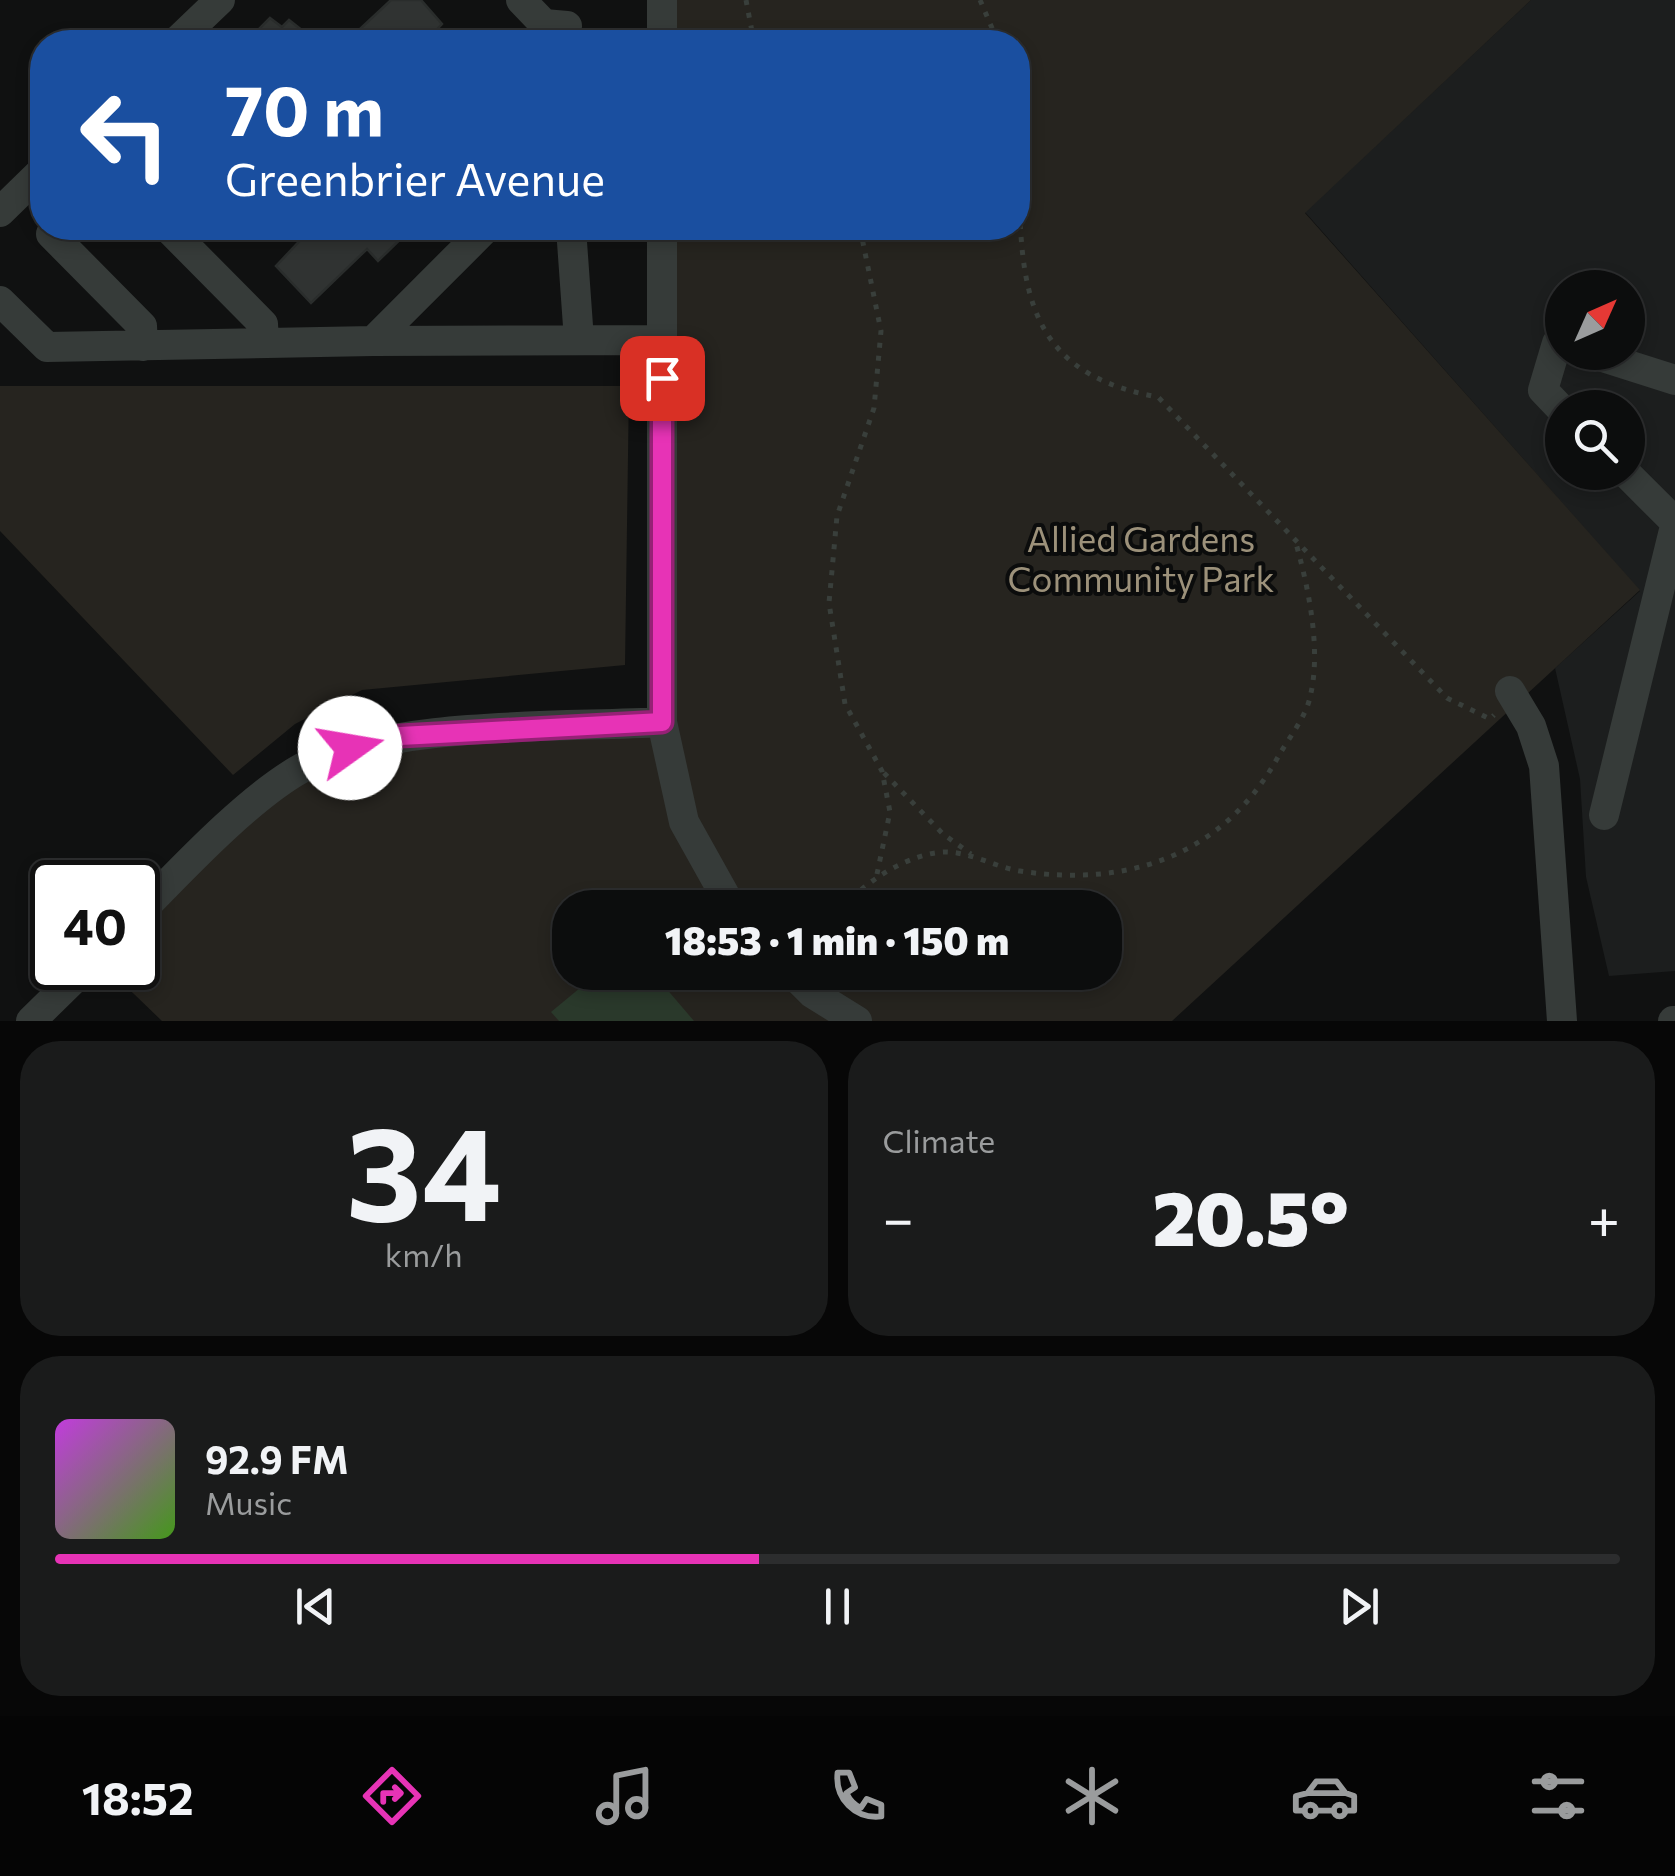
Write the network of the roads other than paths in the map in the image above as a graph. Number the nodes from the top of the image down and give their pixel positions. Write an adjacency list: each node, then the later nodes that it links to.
1 (220, 0): 5 (street)
2 (521, 0): 4 (street)
3 (662, 0): 6 (street)
4 (567, 23)
5 (189, 30)
6 (662, 30)
7 (30, 183): 8 (street)
8 (0, 212)
9 (57, 240): 19 (street)
10 (180, 240): 18 (street)
11 (474, 240): 17 (street)
12 (572, 240): 15 (street)
13 (662, 240): 16 (street)
14 (0, 301): 19 (street)
15 (579, 340): 16 (street); 17 (street)
16 (662, 340): 25 (street)
17 (373, 341): 18 (street)
18 (264, 343): 19 (street)
19 (142, 346)
20 (1644, 370): 21 (street)
21 (1675, 380)
22 (1642, 490): 23 (street)
23 (1675, 524): 26 (street)
24 (1512, 694): 33 (street)
25 (662, 722): 27 (street); 28 (street)
26 (1604, 815)
27 (722, 890)
28 (160, 893)
29 (63, 990): 31 (street)
30 (808, 990): 32 (street)
31 (31, 1021)
32 (857, 1021)
33 (1562, 1021)

